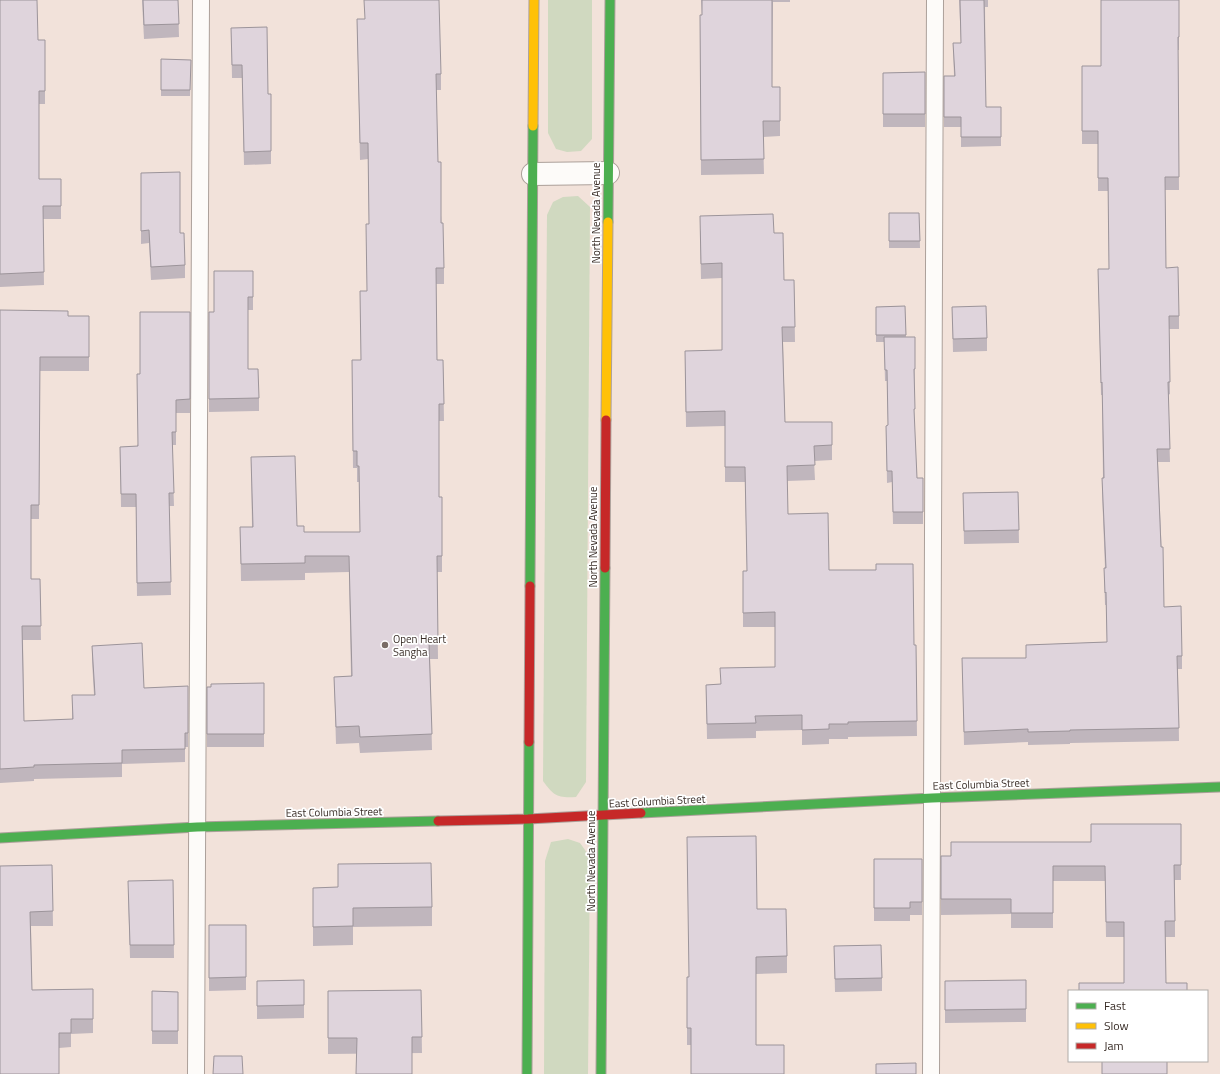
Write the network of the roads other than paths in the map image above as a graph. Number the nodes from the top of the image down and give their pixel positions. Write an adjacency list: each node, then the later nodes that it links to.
1 (201, 0): 11 (lane)
2 (534, 0): 6 (main road)
3 (610, 0): 5 (main road, North Nevada Avenue)
4 (935, 0): 8 (lane)
5 (608, 173): 6 (street); 9 (main road, North Nevada Avenue)
6 (533, 174): 10 (main road)
7 (1220, 787): 8 (main road, East Columbia Street)
8 (932, 798): 9 (main road, East Columbia Street); 16 (lane)
9 (603, 816): 10 (main road, East Columbia Street); 15 (main road, North Nevada Avenue)
10 (528, 819): 11 (main road, East Columbia Street); 14 (main road)
11 (196, 827): 12 (main road, East Columbia Street); 13 (lane)
12 (0, 838)
13 (196, 1074)
14 (527, 1074)
15 (601, 1074)
16 (930, 1074)

